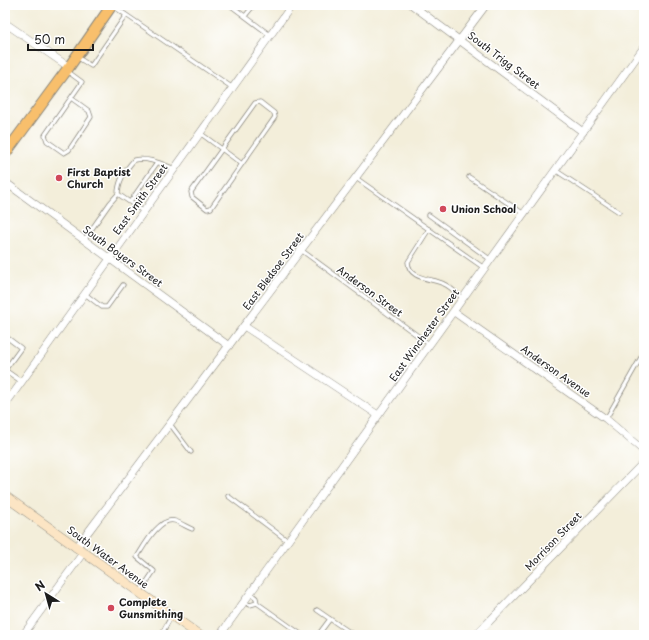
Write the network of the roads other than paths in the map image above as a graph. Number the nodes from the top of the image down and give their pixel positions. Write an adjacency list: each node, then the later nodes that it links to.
1 (112, 5): 7 (lane); 13 (main road)
2 (230, 5): 8 (lane)
3 (254, 5): 8 (lane)
4 (292, 5): 10 (street, East Smith Street)
5 (412, 5): 11 (street, South Trigg Street)
6 (486, 5): 11 (street, East Bledsoe Street)
7 (126, 15): 13 (lane); 15 (lane)
8 (245, 16): 10 (lane)
9 (5, 23): 14 (street)
10 (270, 35): 15 (street, East Smith Street)
11 (460, 40): 17 (street, South Trigg Street); 26 (street, East Bledsoe Street)
12 (644, 47): 17 (street, East Winchester Street)
13 (76, 56): 14 (main road)
14 (67, 69): 16 (lane); 20 (main road)
15 (233, 88): 18 (street, East Smith Street)
16 (71, 98): 16 (lane)
17 (583, 132): 24 (street, East Winchester Street)
18 (200, 133): 19 (lane); 23 (street, East Smith Street)
19 (222, 149): 22 (lane); 22 (lane); 22 (lane)
20 (5, 154)
21 (157, 163): 23 (lane); 28 (lane); 29 (lane)
22 (242, 164)
23 (175, 169): 30 (street, East Smith Street)
24 (555, 170): 31 (lane); 32 (street, East Winchester Street)
25 (469, 177): 32 (lane)
26 (356, 178): 34 (lane); 36 (street, East Bledsoe Street)
27 (5, 182): 35 (street, South Boyers Street)
28 (118, 194): 29 (lane); 35 (lane)
29 (130, 202): 30 (lane)
30 (144, 212): 37 (street, East Smith Street)
31 (620, 212)
32 (524, 214): 38 (street, East Winchester Street)
33 (429, 215): 38 (lane)
34 (429, 229): 39 (lane); 42 (lane)
35 (84, 240): 37 (street, South Boyers Street)
36 (301, 250): 44 (street, East Bledsoe Street); 46 (lane, Anderson Street)
37 (110, 259): 41 (street, East Smith Street); 47 (street, South Boyers Street)
38 (491, 260): 39 (street, East Winchester Street)
39 (485, 268): 42 (street, East Winchester Street)
40 (123, 285): 41 (lane)
41 (85, 294): 50 (street, East Smith Street)
42 (463, 299): 43 (street, East Winchester Street)
43 (454, 312): 46 (street, East Winchester Street); 53 (street, Anderson Avenue)
44 (244, 326): 47 (street, East Bledsoe Street); 52 (street)
45 (5, 336): 49 (lane)
46 (430, 345): 52 (street, East Winchester Street)
47 (229, 346): 54 (street, East Bledsoe Street)
48 (644, 352): 53 (lane)
49 (5, 370): 50 (lane)
50 (22, 382): 51 (street, East Smith Street)
51 (5, 405)
52 (378, 415): 61 (street, East Winchester Street)
53 (606, 419): 55 (street, Anderson Avenue)
54 (170, 424): 56 (lane); 62 (street, East Bledsoe Street)
55 (644, 451)
56 (191, 452)
57 (644, 462): 77 (street, Morrison Street)
58 (5, 496): 62 (main road, South Water Avenue)
59 (228, 496): 61 (lane)
60 (192, 530): 63 (lane)
61 (288, 541): 64 (street, East Winchester Street)
62 (80, 551): 63 (main road, South Water Avenue); 70 (street, East Bledsoe Street)
63 (140, 593): 68 (main road, South Water Avenue)
64 (250, 593): 65 (street, East Winchester Street); 66 (lane)
65 (244, 602): 66 (lane); 73 (street, East Winchester Street)
66 (257, 603): 74 (lane)
67 (317, 610): 69 (lane)
68 (172, 616): 71 (lane); 72 (main road, South Water Avenue)
69 (330, 619): 75 (lane); 76 (lane)
70 (23, 635)
71 (160, 635)
72 (199, 635)
73 (220, 635)
74 (302, 635)
75 (318, 635)
76 (354, 635)
77 (476, 635)

